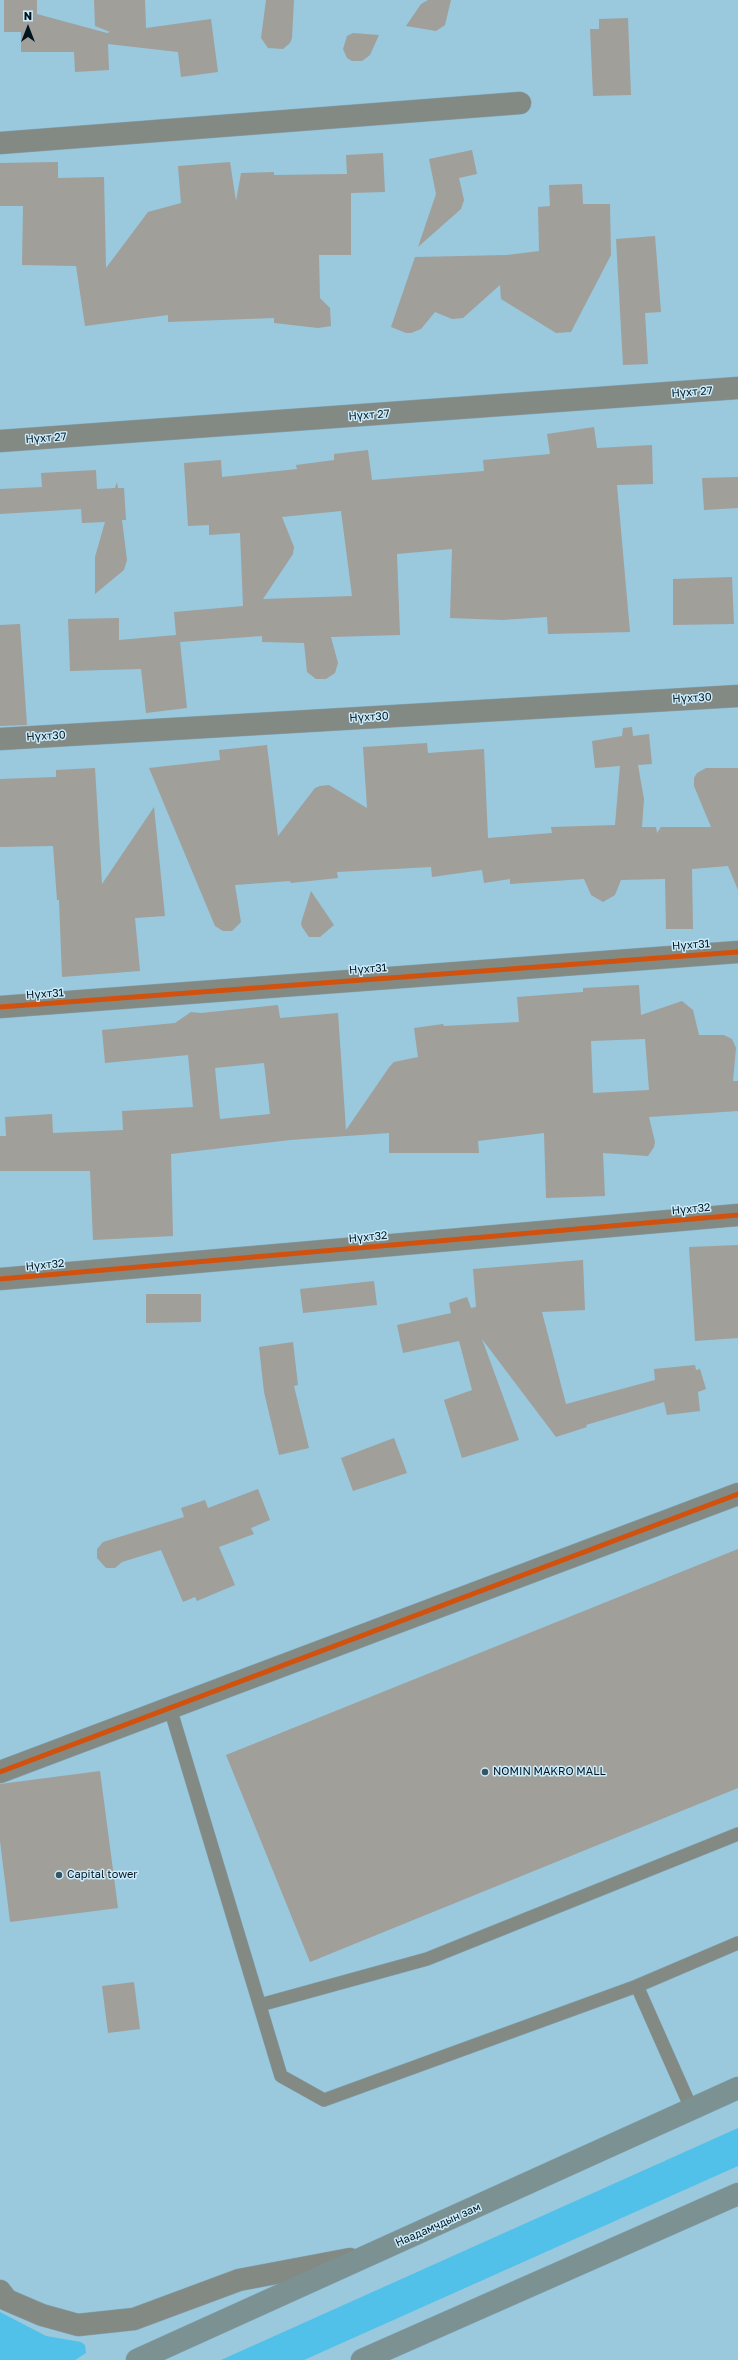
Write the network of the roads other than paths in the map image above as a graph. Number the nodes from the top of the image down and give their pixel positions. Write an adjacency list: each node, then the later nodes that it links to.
1 (520, 103): 2 (street)
2 (0, 143)
3 (738, 388): 4 (street, Нүхт 27)
4 (0, 442)
5 (738, 696): 6 (street, Нүхт30)
6 (0, 739)
7 (738, 952): 8 (street, Нүхт31)
8 (0, 1007)
9 (738, 1215): 10 (street, Нүхт32)
10 (0, 1278)
11 (738, 1494): 12 (street)
12 (170, 1708): 13 (street); 17 (lane)
13 (0, 1772)
14 (738, 1834): 17 (lane)
15 (738, 1943): 16 (lane)
16 (637, 1986): 17 (lane); 19 (lane)
17 (260, 2006)
18 (738, 2088): 19 (highway, Наадамчдын зам)
19 (692, 2110): 21 (highway, Наадамчдын зам)
20 (738, 2194): 24 (highway)
21 (371, 2255): 22 (street); 23 (highway, Наадамчдын зам)
22 (0, 2291)
23 (137, 2360)
24 (362, 2360)

